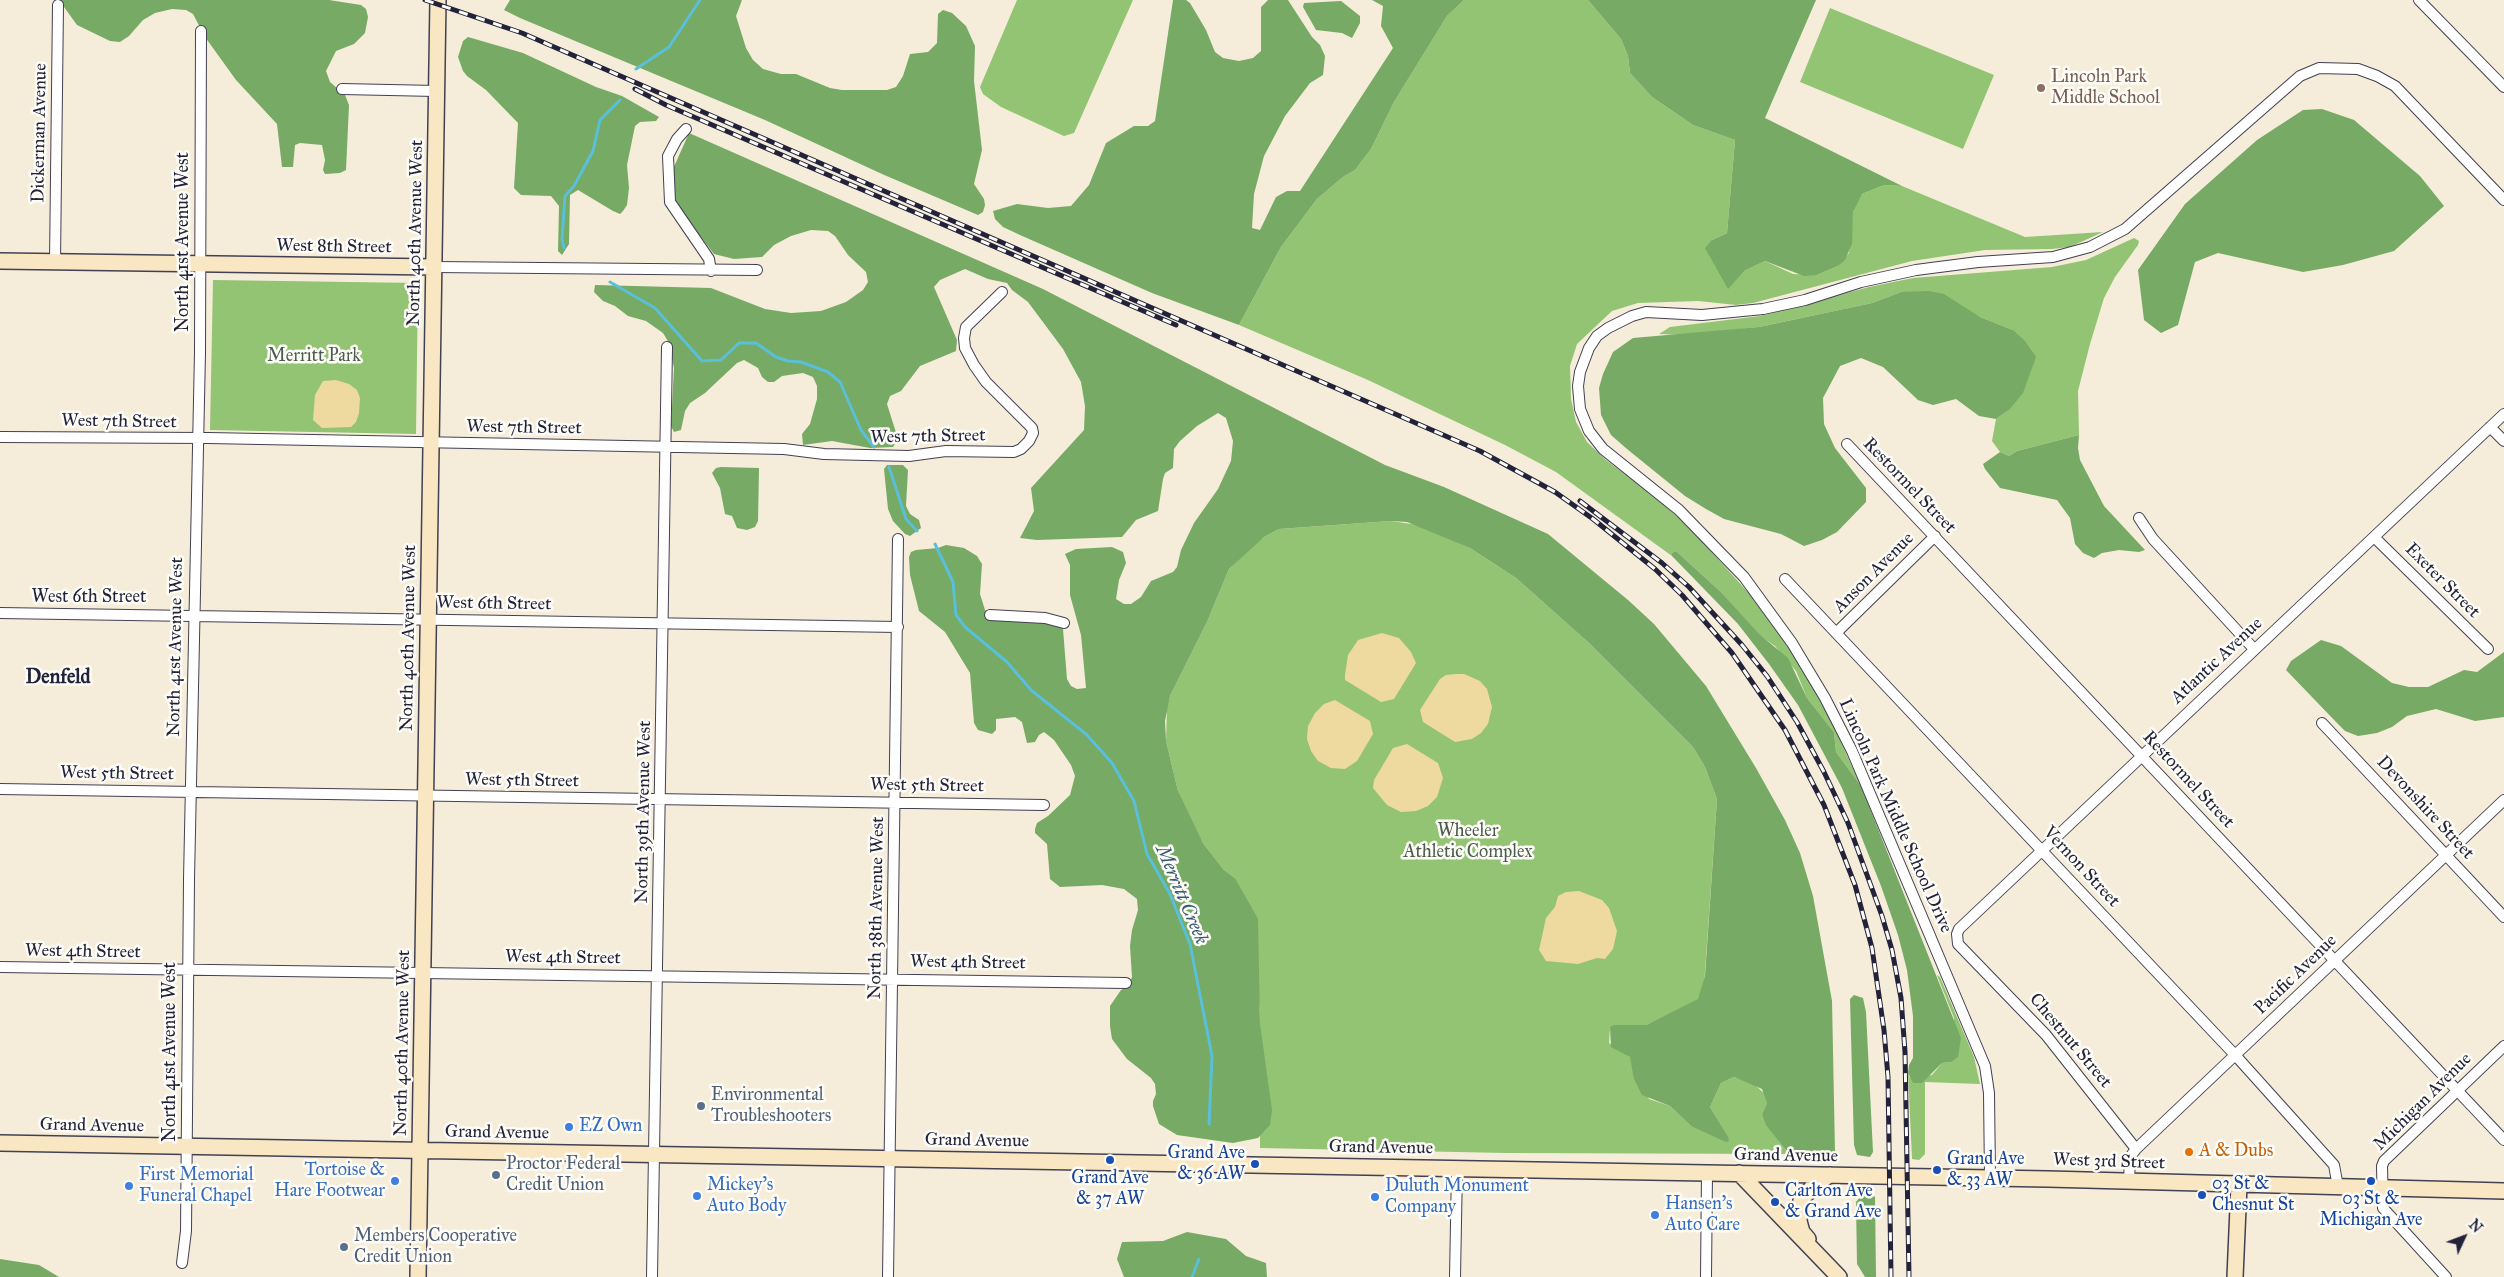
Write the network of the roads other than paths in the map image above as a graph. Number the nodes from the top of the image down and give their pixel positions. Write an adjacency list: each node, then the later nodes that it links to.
1 (438, 0): 7 (main road, North 40th Avenue West)
2 (2419, 0): 5 (street)
3 (58, 5): 11 (street, Dickerman Avenue)
4 (201, 32): 12 (street, North 41st Avenue West)
5 (2504, 86)
6 (342, 89): 7 (street)
7 (436, 91): 13 (main road, North 40th Avenue West)
8 (686, 129): 15 (street)
9 (2503, 197): 76 (street, Lincoln Park Middle School Drive)
10 (0, 261): 11 (main road, West 8th Street)
11 (55, 262): 12 (main road, West 8th Street)
12 (199, 263): 13 (main road, West 8th Street); 21 (street, North 41st Avenue West)
13 (434, 267): 15 (street, West 8th Street); 23 (main road, North 40th Avenue West)
14 (757, 270): 15 (street, West 8th Street)
15 (711, 271)
16 (1002, 292): 25 (street, West 7th Street)
17 (667, 347): 25 (street, North 39th Avenue West)
18 (2504, 414): 19 (street, Atlantic Avenue)
19 (2490, 427): 22 (street); 28 (street, Atlantic Avenue)
20 (0, 437): 21 (street, West 7th Street)
21 (197, 439): 23 (street, West 7th Street); 32 (street, North 41st Avenue West)
22 (2504, 441)
23 (432, 443): 25 (street, West 7th Street); 34 (main road, North 40th Avenue West)
24 (1847, 444): 27 (street, Restormel Street)
25 (666, 446): 35 (street, North 39th Avenue West)
26 (2139, 518): 39 (street)
27 (1935, 536): 38 (street, Anson Avenue); 42 (street, Restormel Street)
28 (2374, 537): 39 (street, Atlantic Avenue); 40 (street, Exeter Street)
29 (898, 539): 37 (street, North 38th Avenue West)
30 (1785, 579): 38 (street, Vernon Street)
31 (0, 613): 32 (street, West 6th Street)
32 (193, 615): 34 (street, West 6th Street); 44 (street, North 41st Avenue West)
33 (990, 615): 36 (street)
34 (429, 619): 35 (street, West 6th Street); 45 (main road, North 40th Avenue West)
35 (663, 622): 37 (street, West 6th Street); 46 (street, North 39th Avenue West)
36 (1064, 623)
37 (898, 627): 48 (street, North 38th Avenue West)
38 (1836, 633): 50 (street, Vernon Street)
39 (2254, 649): 42 (street, Atlantic Avenue)
40 (2488, 649)
41 (2322, 723): 51 (street, Devonshire Street)
42 (2142, 755): 50 (street, Atlantic Avenue); 54 (street, Restormel Street)
43 (0, 789): 44 (street, West 5th Street)
44 (190, 792): 45 (street, West 5th Street); 56 (street, North 41st Avenue West)
45 (425, 796): 46 (street, West 5th Street); 57 (main road, North 40th Avenue West)
46 (661, 799): 48 (street, West 5th Street); 58 (street, North 39th Avenue West)
47 (2504, 800): 51 (street, Pacific Avenue)
48 (895, 802): 49 (street, West 5th Street); 59 (street, North 38th Avenue West)
49 (1044, 805)
50 (2042, 849): 53 (street, Atlantic Avenue); 62 (street, Vernon Street)
51 (2447, 854): 52 (street, Devonshire Street); 54 (street, Pacific Avenue)
52 (2504, 917)
53 (1956, 934): 68 (street, Chestnut Street)
54 (2335, 960): 62 (street, Pacific Avenue); 63 (street, Restormel Street)
55 (0, 967): 56 (street, West 4th Street)
56 (188, 969): 57 (street, West 4th Street); 66 (street, North 41st Avenue West)
57 (422, 972): 58 (street, West 4th Street); 67 (main road, North 40th Avenue West)
58 (658, 976): 59 (street, West 4th Street); 69 (street, North 39th Avenue West)
59 (893, 978): 60 (street, West 4th Street); 70 (street, North 38th Avenue West)
60 (1126, 983)
61 (2504, 1046): 63 (street, Michigan Avenue)
62 (2236, 1056): 68 (street, Pacific Avenue); 79 (street, Vernon Street)
63 (2456, 1090): 64 (street, Restormel Street); 80 (street, Michigan Avenue)
64 (2504, 1140)
65 (0, 1143): 66 (main road, Grand Avenue)
66 (186, 1146): 67 (main road, Grand Avenue); 82 (street, North 41st Avenue West)
67 (420, 1150): 69 (main road, Grand Avenue); 84 (main road, North 40th Avenue West)
68 (2136, 1150): 77 (street)
69 (654, 1155): 70 (main road, Grand Avenue); 85 (street, North 39th Avenue West)
70 (891, 1158): 71 (main road, Grand Avenue); 86 (street, North 38th Avenue West)
71 (1457, 1168): 72 (main road, Grand Avenue); 87 (street)
72 (1707, 1173): 73 (main road, Grand Avenue); 88 (street)
73 (1739, 1173): 74 (main road, Grand Avenue); 83 (main road)
74 (1830, 1175): 75 (main road, Grand Avenue); 83 (main road)
75 (1952, 1178): 76 (main road, West 3rd Street)
76 (1990, 1178): 77 (main road, West 3rd Street)
77 (2129, 1182): 78 (main road, West 3rd Street)
78 (2239, 1185): 79 (main road, West 3rd Street); 90 (main road)
79 (2338, 1187): 80 (main road, West 3rd Street)
80 (2381, 1188): 81 (main road, West 3rd Street); 91 (street)
81 (2504, 1192)
82 (182, 1263)
83 (1827, 1265): 89 (main road)
84 (418, 1277)
85 (652, 1277)
86 (888, 1277)
87 (1454, 1277)
88 (1706, 1277)
89 (1839, 1277)
90 (2235, 1277)
91 (2446, 1277)

